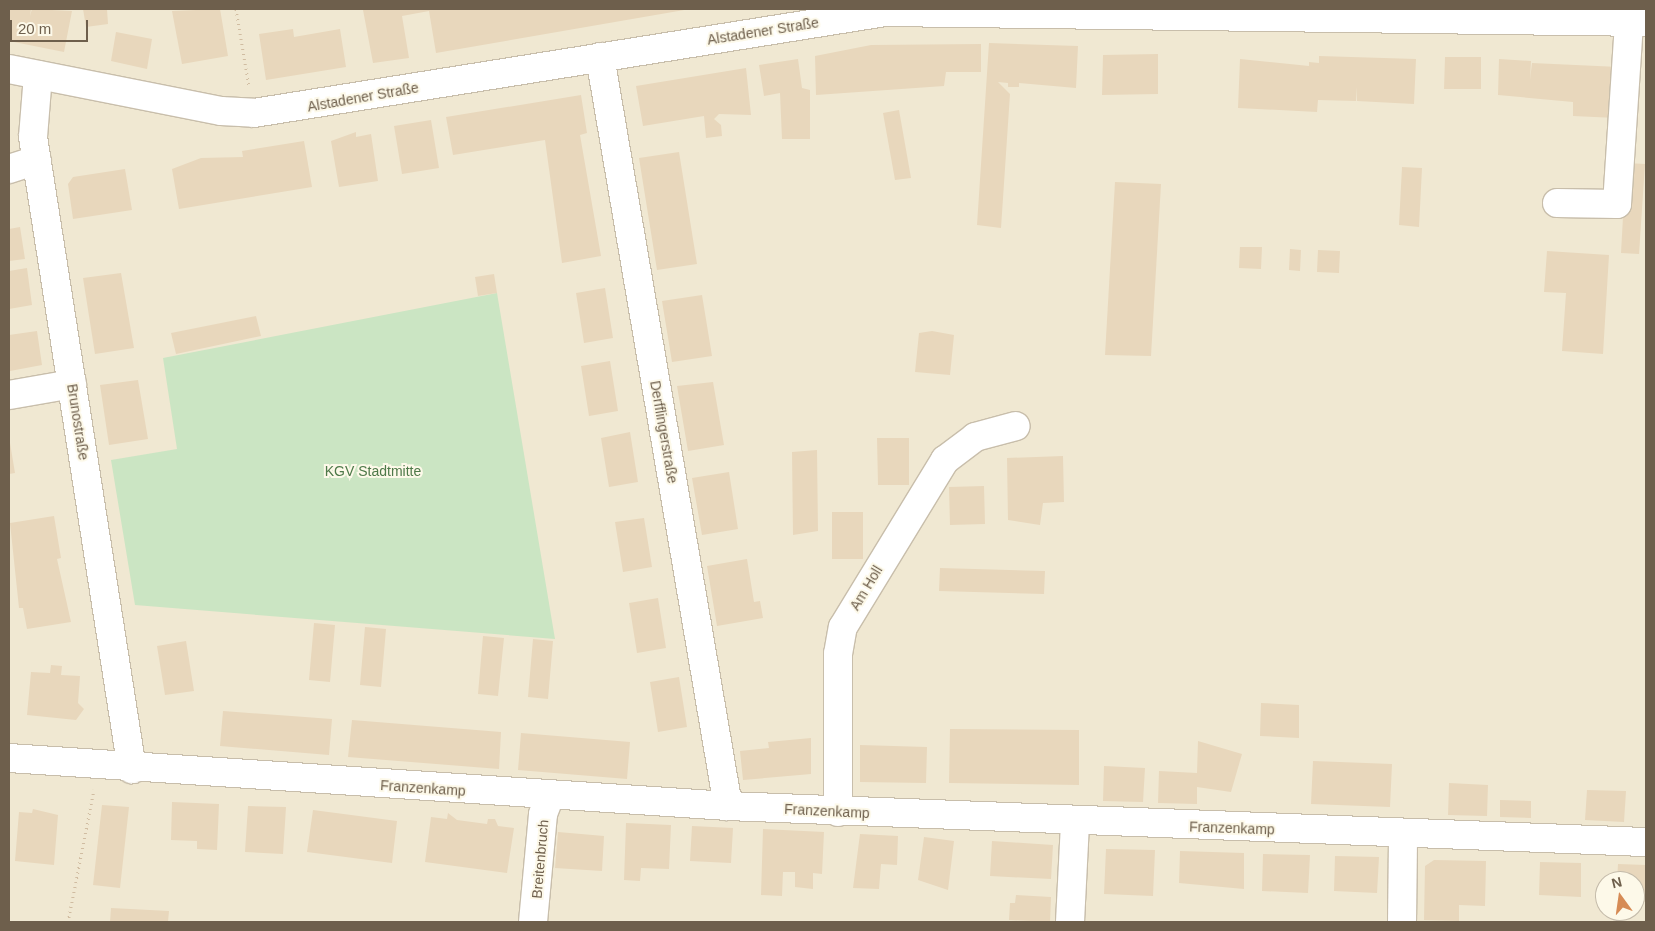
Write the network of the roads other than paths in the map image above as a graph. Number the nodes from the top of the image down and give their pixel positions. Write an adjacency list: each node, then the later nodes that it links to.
1 (1311, 14): 2 (street, Alstadener Straße); 3 (street, Alstadener Straße)
2 (1638, 22): 8 (street)
3 (600, 57): 5 (street, Alstadener Straße); 15 (street, Derfflingerstraße)
4 (9, 69): 5 (street, Alstadener Straße)
5 (38, 75): 6 (street, Brunostraße)
6 (37, 160): 7 (street); 9 (street, Brunostraße)
7 (9, 169)
8 (1557, 203)
9 (72, 384): 10 (street); 13 (street, Brunostraße)
10 (9, 395)
11 (1016, 426): 16 (street, Am Holl)
12 (9, 758): 13 (street, Franzenkamp)
13 (132, 769): 14 (street, Franzenkamp)
14 (550, 796): 15 (street, Franzenkamp); 20 (street, Breitenbruch)
15 (728, 806): 16 (street, Franzenkamp)
16 (838, 812): 17 (street, Franzenkamp)
17 (1075, 822): 18 (street, Franzenkamp); 21 (street)
18 (1403, 835): 19 (street, Franzenkamp); 22 (street)
19 (1646, 842)
20 (533, 922)
21 (1070, 922)
22 (1402, 922)

